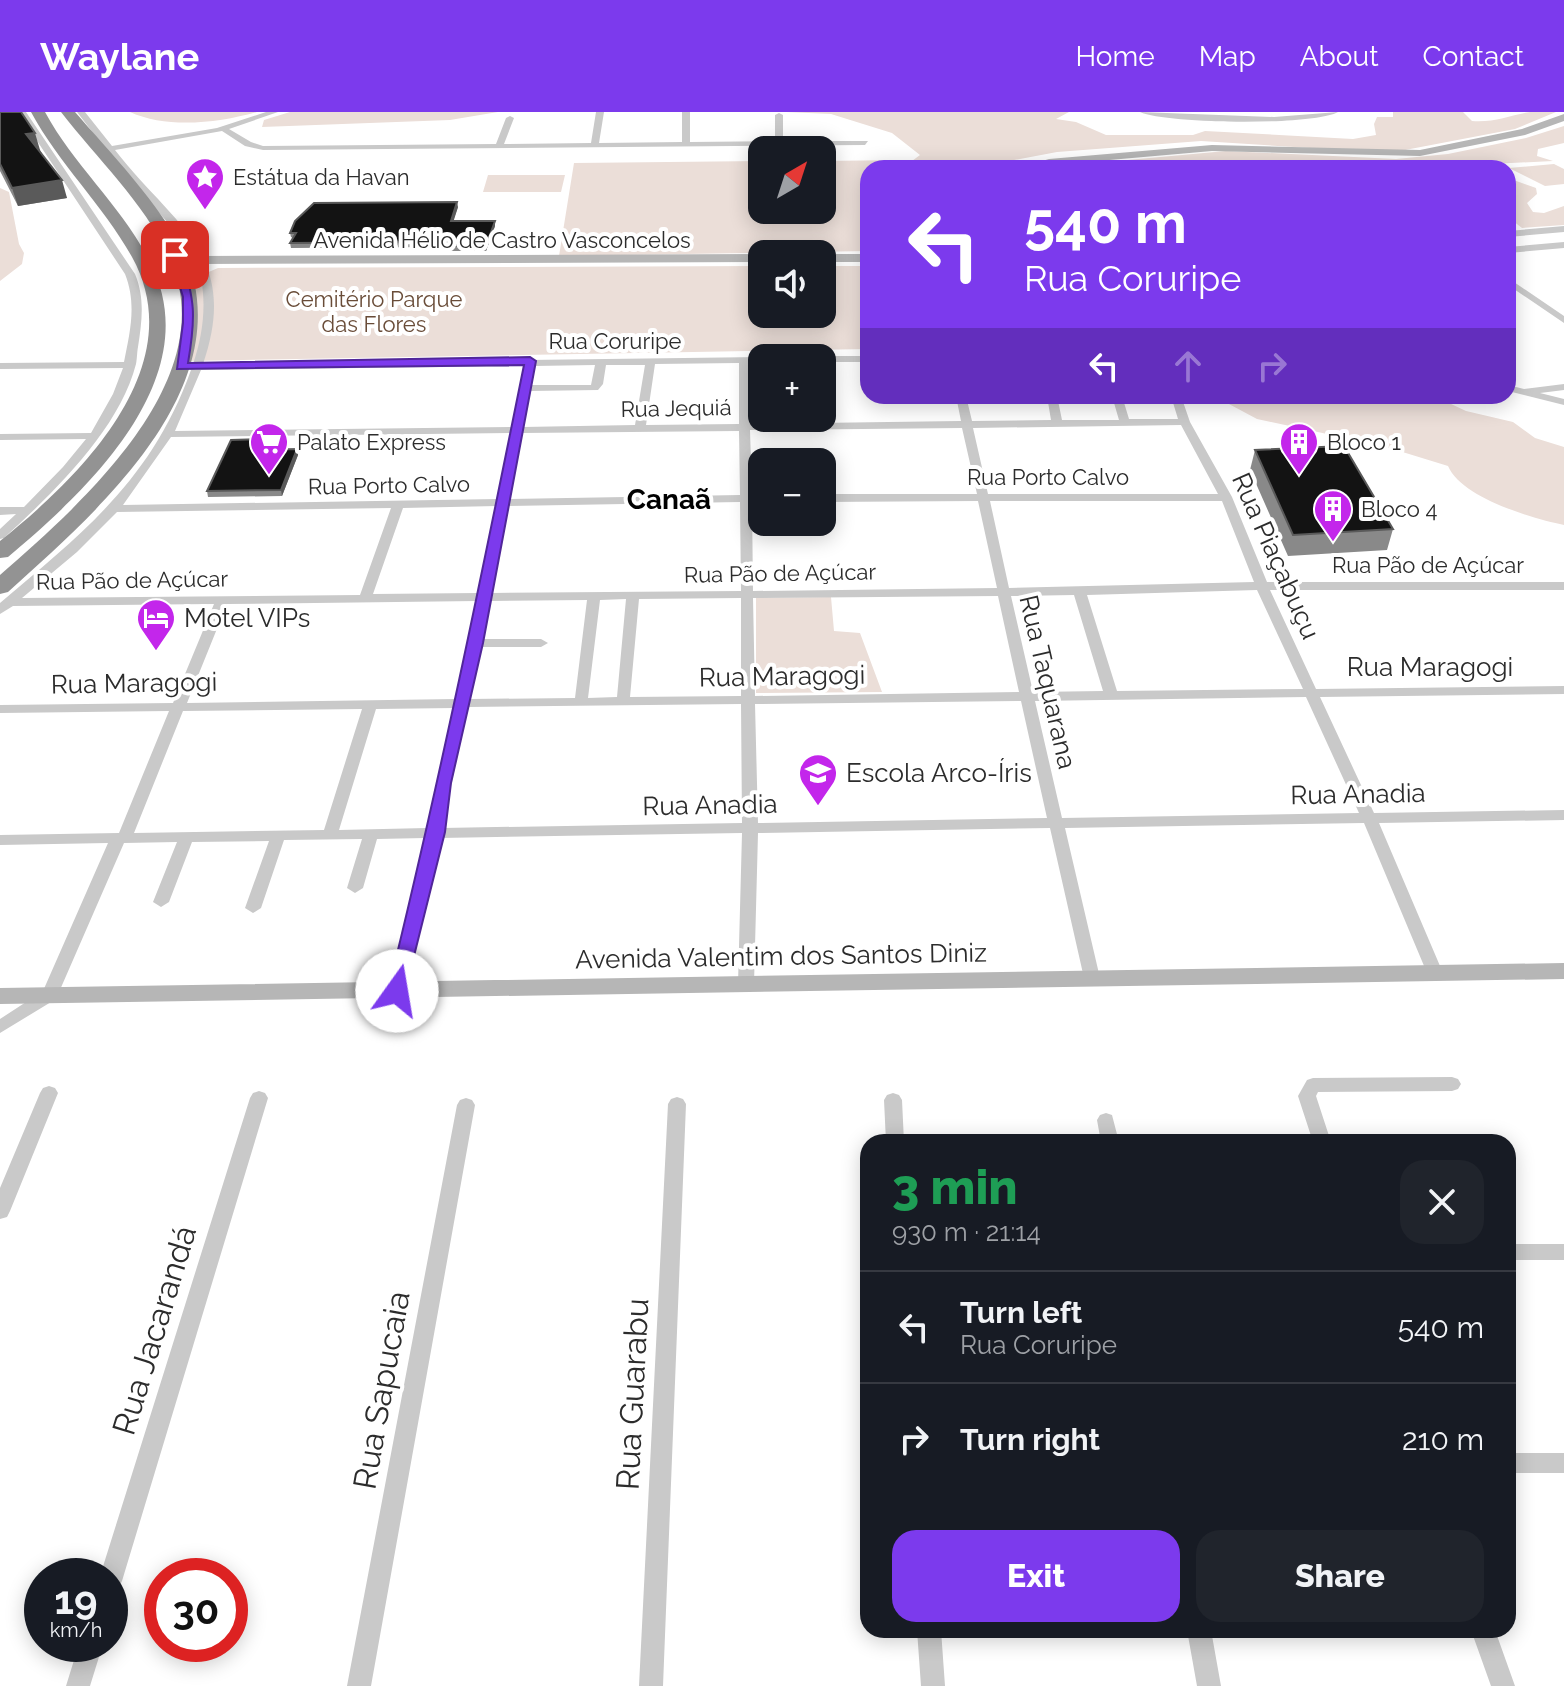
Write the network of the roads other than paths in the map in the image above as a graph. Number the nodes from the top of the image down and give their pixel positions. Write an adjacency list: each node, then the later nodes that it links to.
1 (22, 112): 16 (street)
2 (38, 112): 16 (highway)
3 (68, 112): 13 (highway)
4 (274, 112): 15 (street)
5 (600, 112): 21 (street)
6 (686, 112): 22 (street)
7 (1144, 112): 9 (street)
8 (1334, 112): 9 (street)
9 (1209, 114)
10 (779, 115): 17 (street)
11 (1564, 117): 25 (street)
12 (510, 118): 23 (street)
13 (80, 119): 14 (highway); 16 (highway); 26 (highway)
14 (97, 129): 24 (street)
15 (223, 129): 23 (street); 24 (street)
16 (44, 135): 44 (street); 77 (highway)
17 (779, 136)
18 (836, 143): 19 (street)
19 (865, 143)
20 (748, 144): 22 (street)
21 (595, 145): 22 (street); 23 (street)
22 (686, 145)
23 (499, 146)
24 (110, 149): 26 (street)
25 (1072, 160)
26 (138, 192): 34 (street); 46 (highway)
27 (1564, 229): 28 (street)
28 (1516, 233)
29 (1564, 245): 30 (street)
30 (1516, 249)
31 (748, 258): 34 (street, Avenida Hélio de Castro Vasconcelos)
32 (836, 258): 33 (street)
33 (860, 258)
34 (202, 263): 46 (street)
35 (1516, 287): 36 (street)
36 (1564, 320)
37 (836, 359): 38 (street)
38 (860, 359)
39 (651, 360): 40 (street, Rua Coruripe); 43 (street, Rua Coruripe); 60 (street)
40 (744, 360): 41 (street, Rua Coruripe); 59 (street)
41 (748, 360)
42 (530, 361): 43 (street, Rua Coruripe); 46 (street, Rua Coruripe); 48 (street)
43 (601, 361): 48 (street)
44 (131, 365): 45 (street); 63 (street)
45 (0, 366)
46 (190, 367): 62 (street); 88 (highway)
47 (1564, 387): 49 (street)
48 (525, 388): 61 (street)
49 (1517, 389): 50 (street)
50 (1564, 402)
51 (963, 404): 58 (street, Rua Taquarana)
52 (1053, 404): 57 (street)
53 (1119, 404): 56 (street)
54 (1179, 404): 55 (street, Rua Piaçabuçu)
55 (1185, 422): 56 (street, Rua Jequiá); 67 (street, Rua Piaçabuçu)
56 (1125, 423): 57 (street, Rua Jequiá)
57 (1057, 424): 58 (street, Rua Jequiá)
58 (968, 425): 59 (street, Rua Jequiá); 66 (street, Rua Taquarana)
59 (745, 427): 60 (street, Rua Jequiá); 65 (street)
60 (640, 428): 61 (street, Rua Jequiá)
61 (517, 430): 62 (street, Rua Jequiá); 70 (street)
62 (168, 434): 72 (street)
63 (95, 436): 64 (street); 73 (street)
64 (0, 437)
65 (748, 448)
66 (982, 497): 67 (street, Rua Porto Calvo); 69 (street, Rua Porto Calvo); 80 (street, Rua Taquarana)
67 (1226, 497): 78 (street, Rua Piaçabuçu)
68 (748, 498): 70 (street, Rua Porto Calvo)
69 (836, 498)
70 (503, 503): 71 (street, Rua Porto Calvo); 85 (street)
71 (398, 505): 72 (street, Rua Porto Calvo); 86 (street)
72 (113, 509): 88 (street)
73 (28, 510): 74 (street); 75 (street)
74 (0, 511)
75 (0, 535)
76 (751, 536): 82 (street)
77 (0, 552)
78 (1262, 586): 79 (street, Rua Pão de Açúcar); 81 (street, Rua Pão de Açúcar); 92 (street, Rua Piaçabuçu)
79 (1557, 586)
80 (1003, 591): 81 (street, Rua Pão de Açúcar); 82 (street, Rua Pão de Açúcar); 94 (street, Rua Taquarana)
81 (1079, 591): 93 (street)
82 (745, 594): 84 (street, Rua Pão de Açúcar); 95 (street)
83 (594, 595): 84 (street, Rua Pão de Açúcar); 85 (street, Rua Pão de Açúcar); 96 (street)
84 (633, 595): 97 (street)
85 (484, 596): 86 (street, Rua Pão de Açúcar); 89 (street)
86 (365, 598): 87 (street, Rua Pão de Açúcar)
87 (222, 599): 88 (street, Rua Pão de Açúcar); 99 (street)
88 (3, 600)
89 (475, 643): 90 (street); 98 (street)
90 (541, 643)
91 (1564, 690): 92 (street, Rua Maragogi)
92 (1310, 692): 93 (street, Rua Maragogi); 103 (street, Rua Piaçabuçu)
93 (1112, 697): 94 (street, Rua Maragogi)
94 (1027, 698): 95 (street, Rua Maragogi); 104 (street, Rua Taquarana)
95 (747, 700): 97 (street, Rua Maragogi); 105 (street)
96 (581, 702): 97 (street, Rua Maragogi); 98 (street, Rua Maragogi)
97 (623, 702)
98 (462, 704): 100 (street, Rua Maragogi); 106 (street)
99 (179, 706): 100 (street, Rua Maragogi); 101 (street, Rua Maragogi); 111 (street)
100 (370, 706): 108 (street)
101 (0, 709)
102 (1564, 815): 103 (street, Rua Anadia)
103 (1369, 818): 104 (street, Rua Anadia); 117 (street, Rua Piaçabuçu)
104 (1056, 822): 105 (street, Rua Anadia); 118 (street, Rua Taquarana)
105 (750, 828): 106 (street, Rua Anadia); 119 (street)
106 (436, 832): 107 (street, Rua Anadia); 120 (street)
107 (371, 834): 108 (street, Rua Anadia); 113 (street)
108 (330, 835): 110 (street, Rua Anadia)
109 (187, 836): 110 (street, Rua Anadia); 111 (street, Rua Anadia); 114 (street)
110 (278, 836): 115 (street)
111 (122, 838): 112 (street, Rua Anadia); 121 (street)
112 (0, 840)
113 (355, 888)
114 (161, 902)
115 (253, 908)
116 (1564, 971): 117 (street, Avenida Valentim dos Santos Diniz)
117 (1435, 973): 118 (street, Avenida Valentim dos Santos Diniz)
118 (1092, 978): 119 (street, Avenida Valentim dos Santos Diniz)
119 (746, 984): 120 (street, Avenida Valentim dos Santos Diniz)
120 (397, 991): 121 (street, Avenida Valentim dos Santos Diniz)
121 (50, 995): 122 (street, Avenida Valentim dos Santos Diniz); 123 (street)
122 (0, 996)
123 (0, 1027)
124 (1452, 1084): 133 (street)
125 (49, 1093): 134 (street)
126 (259, 1098): 139 (street, Rua Jacarandá)
127 (893, 1100): 131 (street)
128 (677, 1104): 146 (street, Rua Guarabu)
129 (466, 1105): 145 (street, Rua Sapucaia)
130 (1106, 1120): 132 (street)
131 (895, 1134)
132 (1109, 1134)
133 (1319, 1134)
134 (0, 1211)
135 (1516, 1252): 136 (street)
136 (1564, 1252)
137 (1516, 1463): 138 (street)
138 (1564, 1463)
139 (117, 1558)
140 (930, 1638): 147 (street)
141 (1200, 1638): 148 (street)
142 (1486, 1638): 149 (street)
143 (85, 1662): 144 (street)
144 (78, 1686)
145 (359, 1686)
146 (651, 1686)
147 (933, 1686)
148 (1209, 1686)
149 (1503, 1686)

